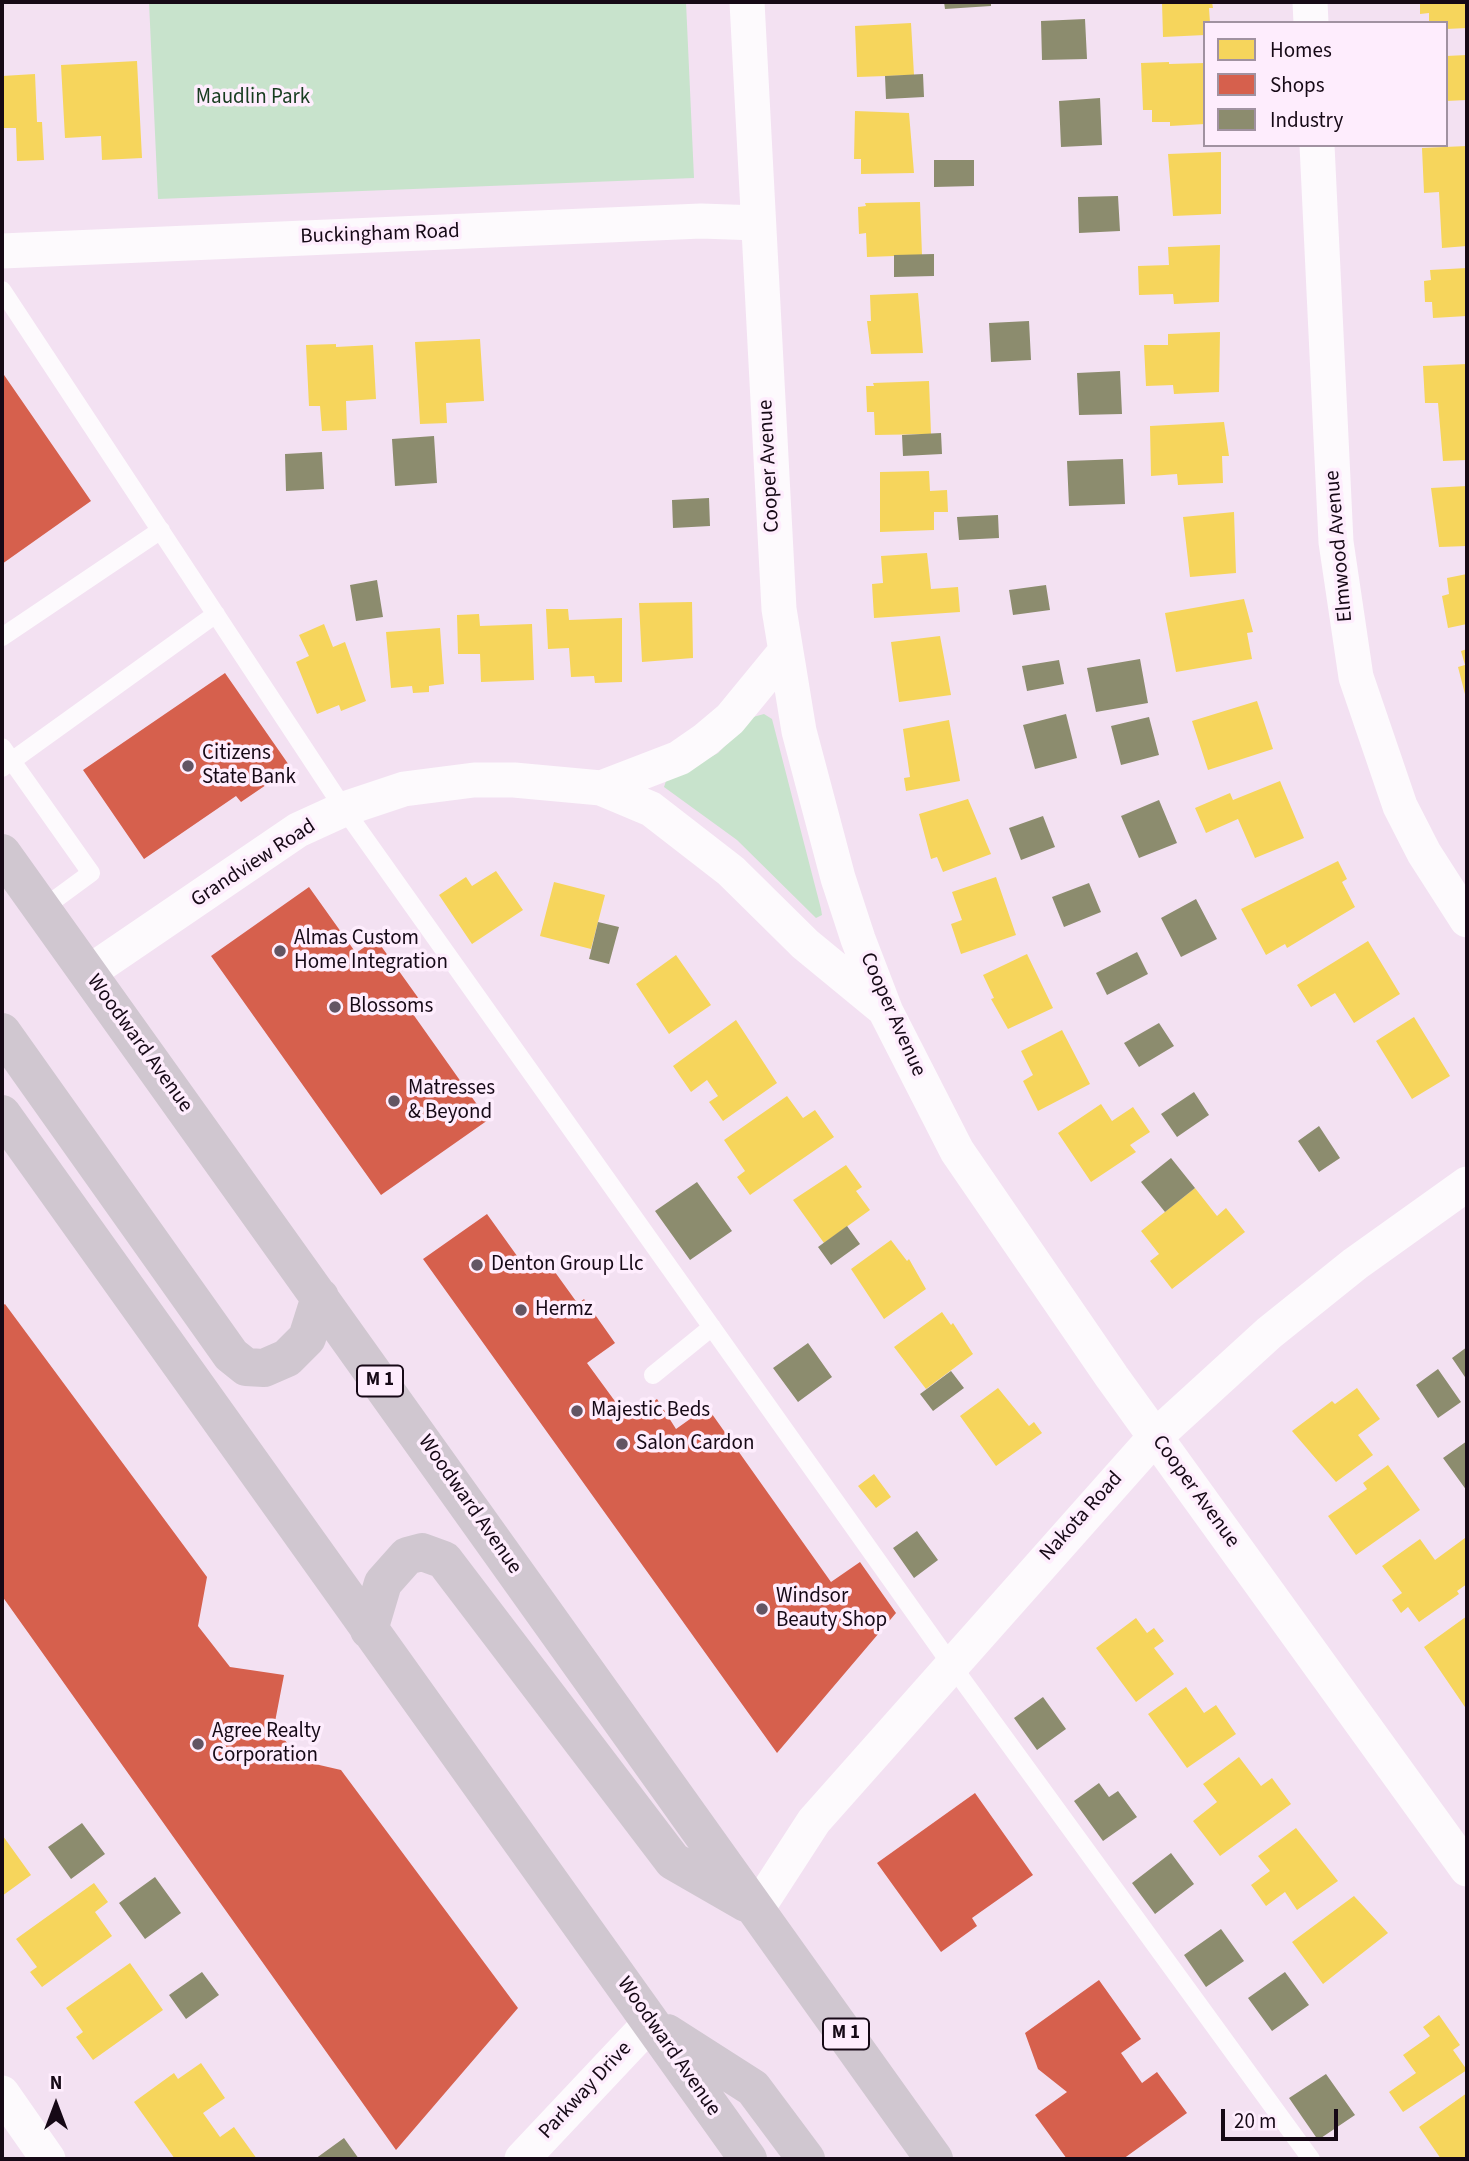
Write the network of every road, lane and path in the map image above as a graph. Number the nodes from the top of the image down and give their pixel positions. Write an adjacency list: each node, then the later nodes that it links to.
1 (747, 2): 5 (street, Cooper Avenue)
2 (1310, 2): 3 (street)
3 (1311, 21)
4 (1317, 147): 17 (street, Elmwood Avenue)
5 (758, 223): 6 (street, Buckingham Road); 11 (street, Cooper Avenue)
6 (2, 251)
7 (2, 290): 8 (lane)
8 (161, 530): 9 (lane); 10 (lane)
9 (216, 614): 12 (lane); 14 (lane)
10 (2, 637)
11 (785, 652): 13 (street, Grandview Road); 19 (street, Cooper Avenue)
12 (5, 759): 16 (lane)
13 (601, 788): 14 (street, Grandview Road); 19 (street, Grandview Road)
14 (344, 809): 18 (street, Grandview Road); 24 (lane)
15 (2, 853): 16 (main road, Woodward Avenue / M 1)
16 (43, 909): 18 (main road, Woodward Avenue / M 1)
17 (1467, 920)
18 (88, 973): 23 (main road, Woodward Avenue / M 1)
19 (886, 1012): 26 (street, Cooper Avenue)
20 (2, 1032): 23 (main road)
21 (2, 1114): 27 (main road, Woodward Avenue)
22 (1467, 1184): 26 (street, Nakota Road)
23 (320, 1297): 30 (main road, Woodward Avenue / M 1)
24 (712, 1327): 25 (lane); 28 (lane)
25 (653, 1375)
26 (1155, 1437): 28 (street, Nakota Road); 29 (street, Cooper Avenue)
27 (369, 1630): 30 (main road); 31 (main road, Woodward Avenue)
28 (953, 1667): 30 (street, Nakota Road); 38 (lane)
29 (1467, 1869)
30 (757, 1909): 37 (main road, Woodward Avenue / M 1)
31 (651, 2022): 34 (street, Parkway Drive); 35 (main road, Woodward Avenue); 36 (main road)
32 (2, 2093): 33 (street)
33 (48, 2159)
34 (522, 2159)
35 (748, 2159)
36 (806, 2159)
37 (934, 2159)
38 (1311, 2159)

